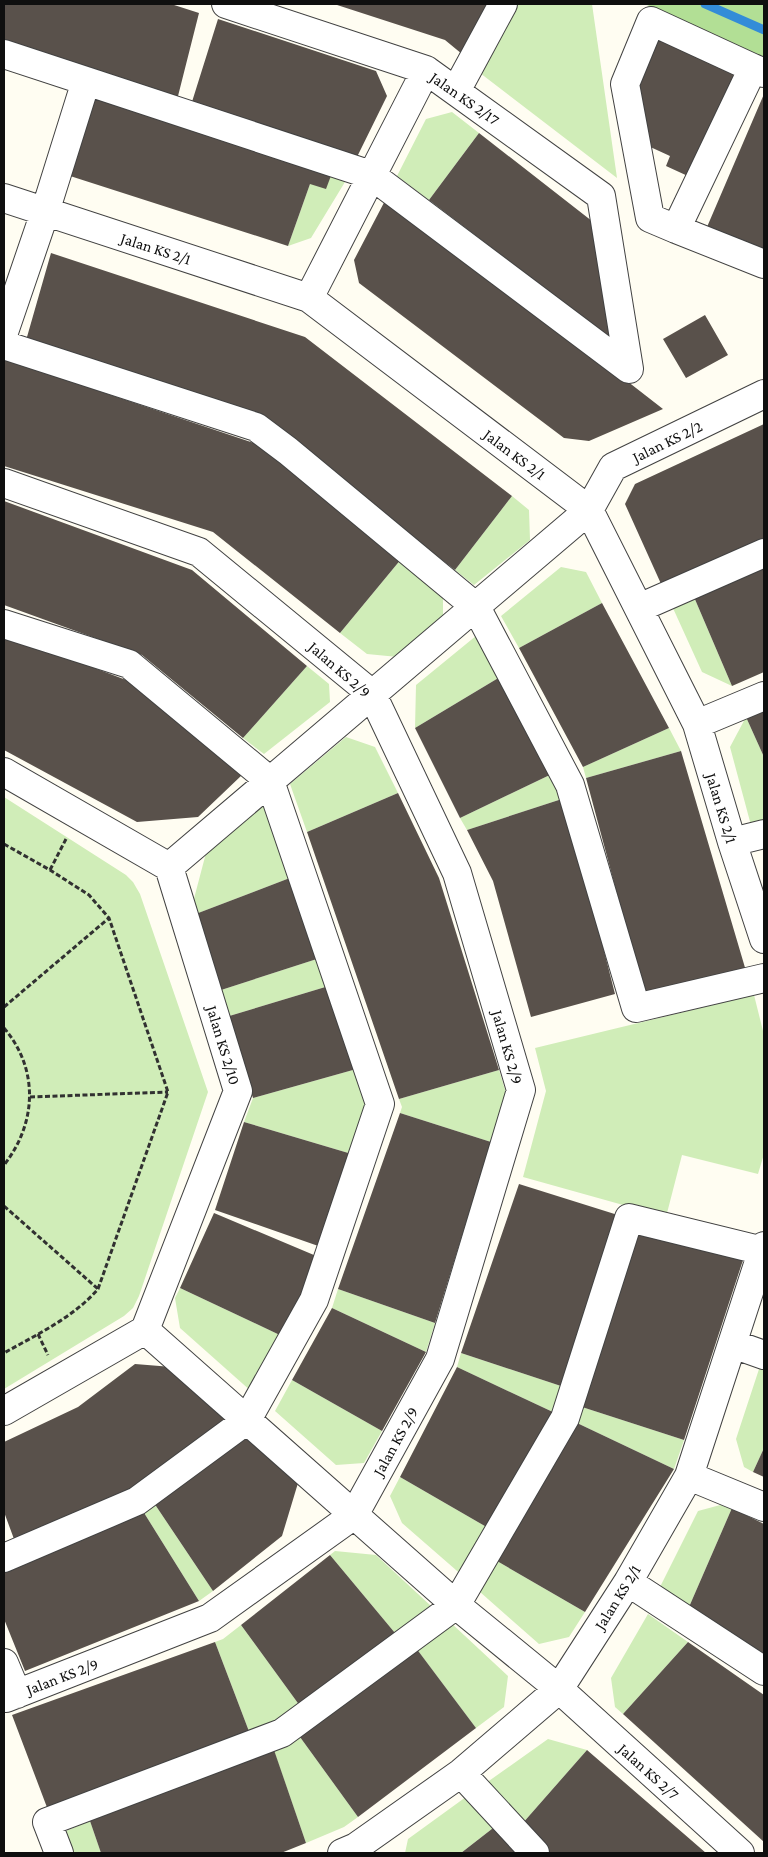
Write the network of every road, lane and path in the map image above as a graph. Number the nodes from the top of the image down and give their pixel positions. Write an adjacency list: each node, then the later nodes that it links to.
1 (226, 4): 4 (street, Jalan KS 2/17)
2 (503, 4): 7 (street)
3 (4, 54): 6 (street)
4 (426, 70): 7 (street, Jalan KS 2/17); 8 (street)
5 (759, 71): 10 (street); 10 (street)
6 (86, 81): 8 (street); 9 (street)
7 (456, 90): 8 (street, Jalan KS 2/17)
8 (371, 175): 12 (street)
9 (20, 205): 12 (street, Jalan KS 2/1); 13 (street)
10 (676, 229): 11 (street)
11 (764, 264)
12 (309, 298): 17 (street, Jalan KS 2/1)
13 (4, 332)
14 (4, 345): 19 (street)
15 (764, 394): 17 (street, Jalan KS 2/2)
16 (4, 483): 22 (street, Jalan KS 2/9)
17 (589, 510): 19 (street); 20 (street, Jalan KS 2/1)
18 (764, 553): 20 (street)
19 (476, 607): 22 (street); 35 (street)
20 (639, 608): 24 (street, Jalan KS 2/1)
21 (4, 624): 26 (street)
22 (372, 694): 26 (street); 52 (street, Jalan KS 2/9)
23 (764, 696): 24 (street)
24 (697, 724): 29 (street, Jalan KS 2/1)
25 (4, 772): 27 (street)
26 (270, 781): 31 (street); 49 (street)
27 (79, 814): 31 (street); 32 (path)
28 (764, 834): 29 (street)
29 (732, 842): 34 (street, Jalan KS 2/1)
30 (4, 844): 32 (path)
31 (169, 867): 44 (street, Jalan KS 2/10)
32 (50, 870): 33 (path)
33 (109, 918): 36 (path); 38 (path)
34 (764, 939)
35 (764, 978)
36 (4, 1007)
37 (4, 1028): 39 (path)
38 (168, 1092): 39 (path); 43 (path)
39 (30, 1097): 40 (path)
40 (4, 1165)
41 (4, 1206): 43 (path)
42 (764, 1249): 45 (street, Jalan KS 2/1); 55 (street)
43 (98, 1289): 46 (path)
44 (145, 1330): 48 (street); 49 (street, Jalan KS 2/7)
45 (733, 1344): 47 (street); 50 (street, Jalan KS 2/1)
46 (4, 1353)
47 (764, 1355)
48 (4, 1411)
49 (247, 1420): 52 (street, Jalan KS 2/7); 53 (street)
50 (688, 1476): 51 (street); 54 (street, Jalan KS 2/1)
51 (764, 1507)
52 (354, 1515): 55 (street, Jalan KS 2/7); 56 (street, Jalan KS 2/9)
53 (4, 1558)
54 (628, 1582): 57 (street); 58 (street, Jalan KS 2/1)
55 (456, 1605): 58 (street, Jalan KS 2/7); 61 (street)
56 (4, 1663)
57 (764, 1671)
58 (558, 1689): 59 (street, Jalan KS 2/1); 63 (street, Jalan KS 2/7)
59 (461, 1773): 60 (street, Jalan KS 2/1); 62 (street)
60 (353, 1851)
61 (59, 1853)
62 (536, 1853)
63 (740, 1853)

